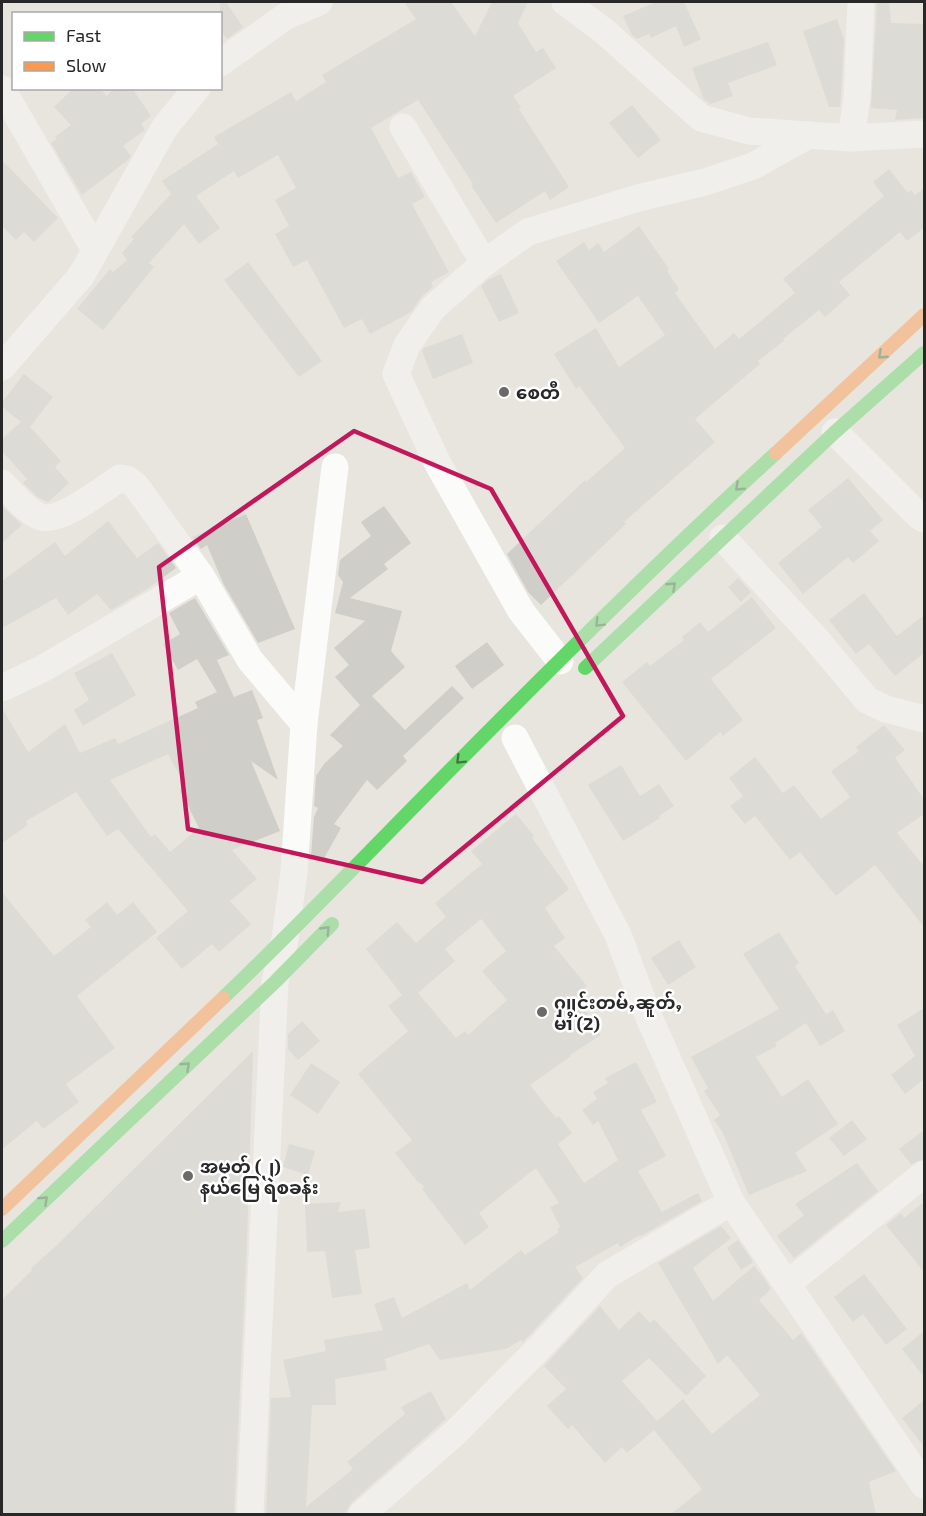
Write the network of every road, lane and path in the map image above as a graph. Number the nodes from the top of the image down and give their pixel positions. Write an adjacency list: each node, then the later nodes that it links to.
1 (319, 2): 4 (street)
2 (565, 2): 8 (street)
3 (861, 2): 10 (street)
4 (222, 62)
5 (2, 89): 11 (street)
6 (195, 90): 11 (street)
7 (403, 127): 12 (street)
8 (809, 135): 10 (street); 12 (street)
9 (924, 135): 10 (street)
10 (851, 138)
11 (95, 250): 15 (street)
12 (484, 264): 22 (street)
13 (924, 315): 22 (main road, one-way to 22)
14 (924, 353): 16 (main road)
15 (2, 367)
16 (835, 432): 19 (street); 20 (main road)
17 (335, 467): 25 (street)
18 (2, 483): 21 (street)
19 (924, 519)
20 (723, 538): 22 (main road, one-way to 20); 24 (street)
21 (201, 576): 23 (street); 25 (street)
22 (568, 669): 28 (main road, one-way to 28)
23 (2, 688)
24 (924, 719)
25 (304, 724): 28 (street)
26 (514, 738): 31 (street)
27 (341, 915): 29 (main road, one-way to 27)
28 (285, 939): 29 (street); 32 (main road)
29 (275, 982): 33 (main road, one-way to 29); 37 (street)
30 (924, 1174): 34 (street)
31 (731, 1203): 34 (street); 38 (street)
32 (2, 1209)
33 (2, 1240)
34 (787, 1284): 35 (street)
35 (916, 1449): 36 (street)
36 (924, 1485)
37 (250, 1515)
38 (362, 1515)

